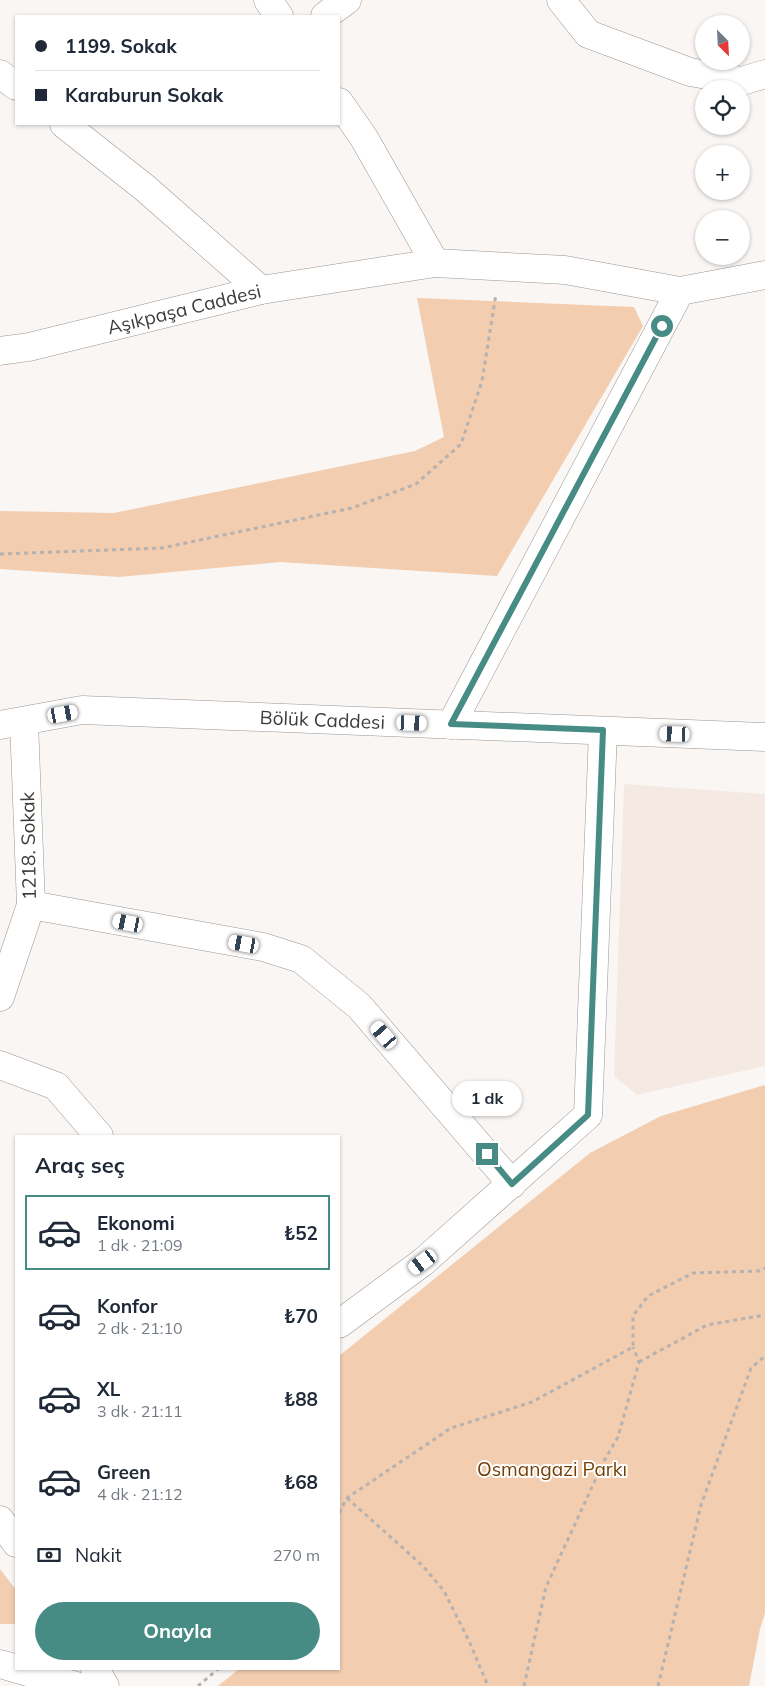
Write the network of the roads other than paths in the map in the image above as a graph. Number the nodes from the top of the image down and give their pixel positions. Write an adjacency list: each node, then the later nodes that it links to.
1 (268, 0): 4 (street)
2 (347, 0): 5 (street)
3 (561, 0): 7 (street)
4 (278, 15)
5 (326, 15)
6 (0, 74): 8 (street)
7 (765, 74)
8 (15, 85)
9 (340, 103): 11 (street)
10 (65, 125): 13 (street, Aşıkpaşa Caddesi)
11 (435, 263): 13 (street); 14 (street)
12 (765, 275): 14 (street)
13 (261, 290): 15 (street, Aşıkpaşa Caddesi)
14 (680, 291): 17 (street)
15 (0, 351)
16 (12, 723): 17 (street, Bölük Caddesi); 20 (street, 1218. Sokak)
17 (451, 724): 18 (street, Bölük Caddesi)
18 (603, 730): 19 (street, Bölük Caddesi); 24 (street)
19 (765, 737)
20 (31, 905): 21 (street, 1218. Sokak); 24 (street)
21 (0, 997)
22 (0, 1064): 23 (street)
23 (98, 1135)
24 (512, 1184): 25 (street)
25 (340, 1323)
26 (0, 1520): 27 (street)
27 (15, 1542)
28 (0, 1664): 29 (street)
29 (15, 1668)
30 (21, 1670): 32 (street)
31 (96, 1670): 33 (street)
32 (76, 1686)
33 (105, 1686)

